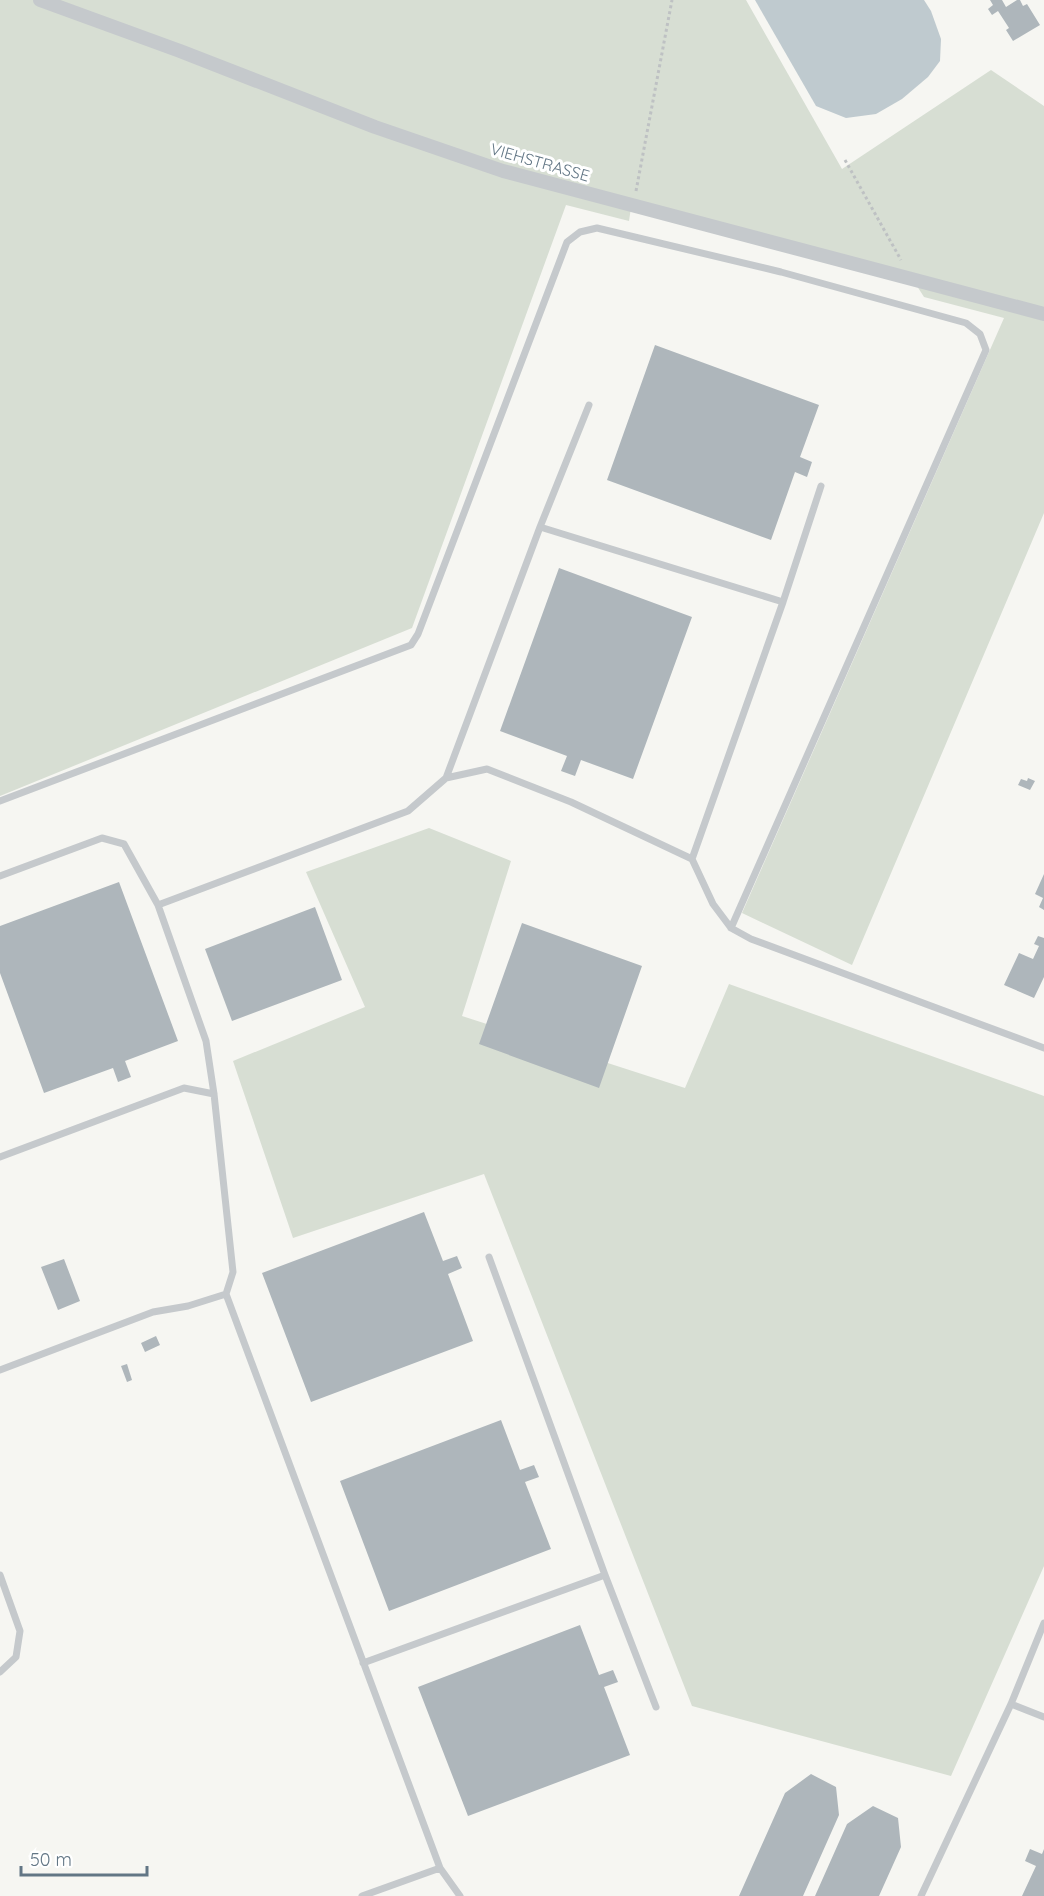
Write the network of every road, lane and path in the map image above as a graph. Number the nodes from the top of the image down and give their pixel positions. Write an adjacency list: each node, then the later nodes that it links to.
1 (40, 0): 4 (street, VIEHSTRASSE)
2 (672, 0): 4 (path)
3 (844, 160): 5 (path)
4 (634, 205): 6 (street, VIEHSTRASSE)
5 (902, 262)
6 (1044, 314)
7 (589, 405): 9 (lane)
8 (821, 486): 10 (lane)
9 (540, 527): 10 (lane); 11 (lane)
10 (783, 602): 13 (lane)
11 (447, 778): 13 (lane); 15 (lane)
12 (0, 801): 16 (lane)
13 (692, 859): 16 (lane)
14 (0, 876): 15 (lane)
15 (158, 905): 18 (lane)
16 (731, 928): 17 (lane)
17 (1044, 1048)
18 (214, 1094): 19 (lane); 21 (lane)
19 (0, 1157)
20 (489, 1257): 24 (lane)
21 (226, 1294): 22 (lane); 26 (lane)
22 (0, 1370)
23 (0, 1575): 27 (lane)
24 (605, 1575): 26 (lane); 29 (lane)
25 (1044, 1623): 28 (lane)
26 (363, 1664): 31 (lane)
27 (0, 1672)
28 (1011, 1704): 30 (lane); 34 (lane)
29 (656, 1707)
30 (1044, 1717)
31 (440, 1868): 32 (lane); 33 (lane)
32 (362, 1896)
33 (460, 1896)
34 (921, 1896)

